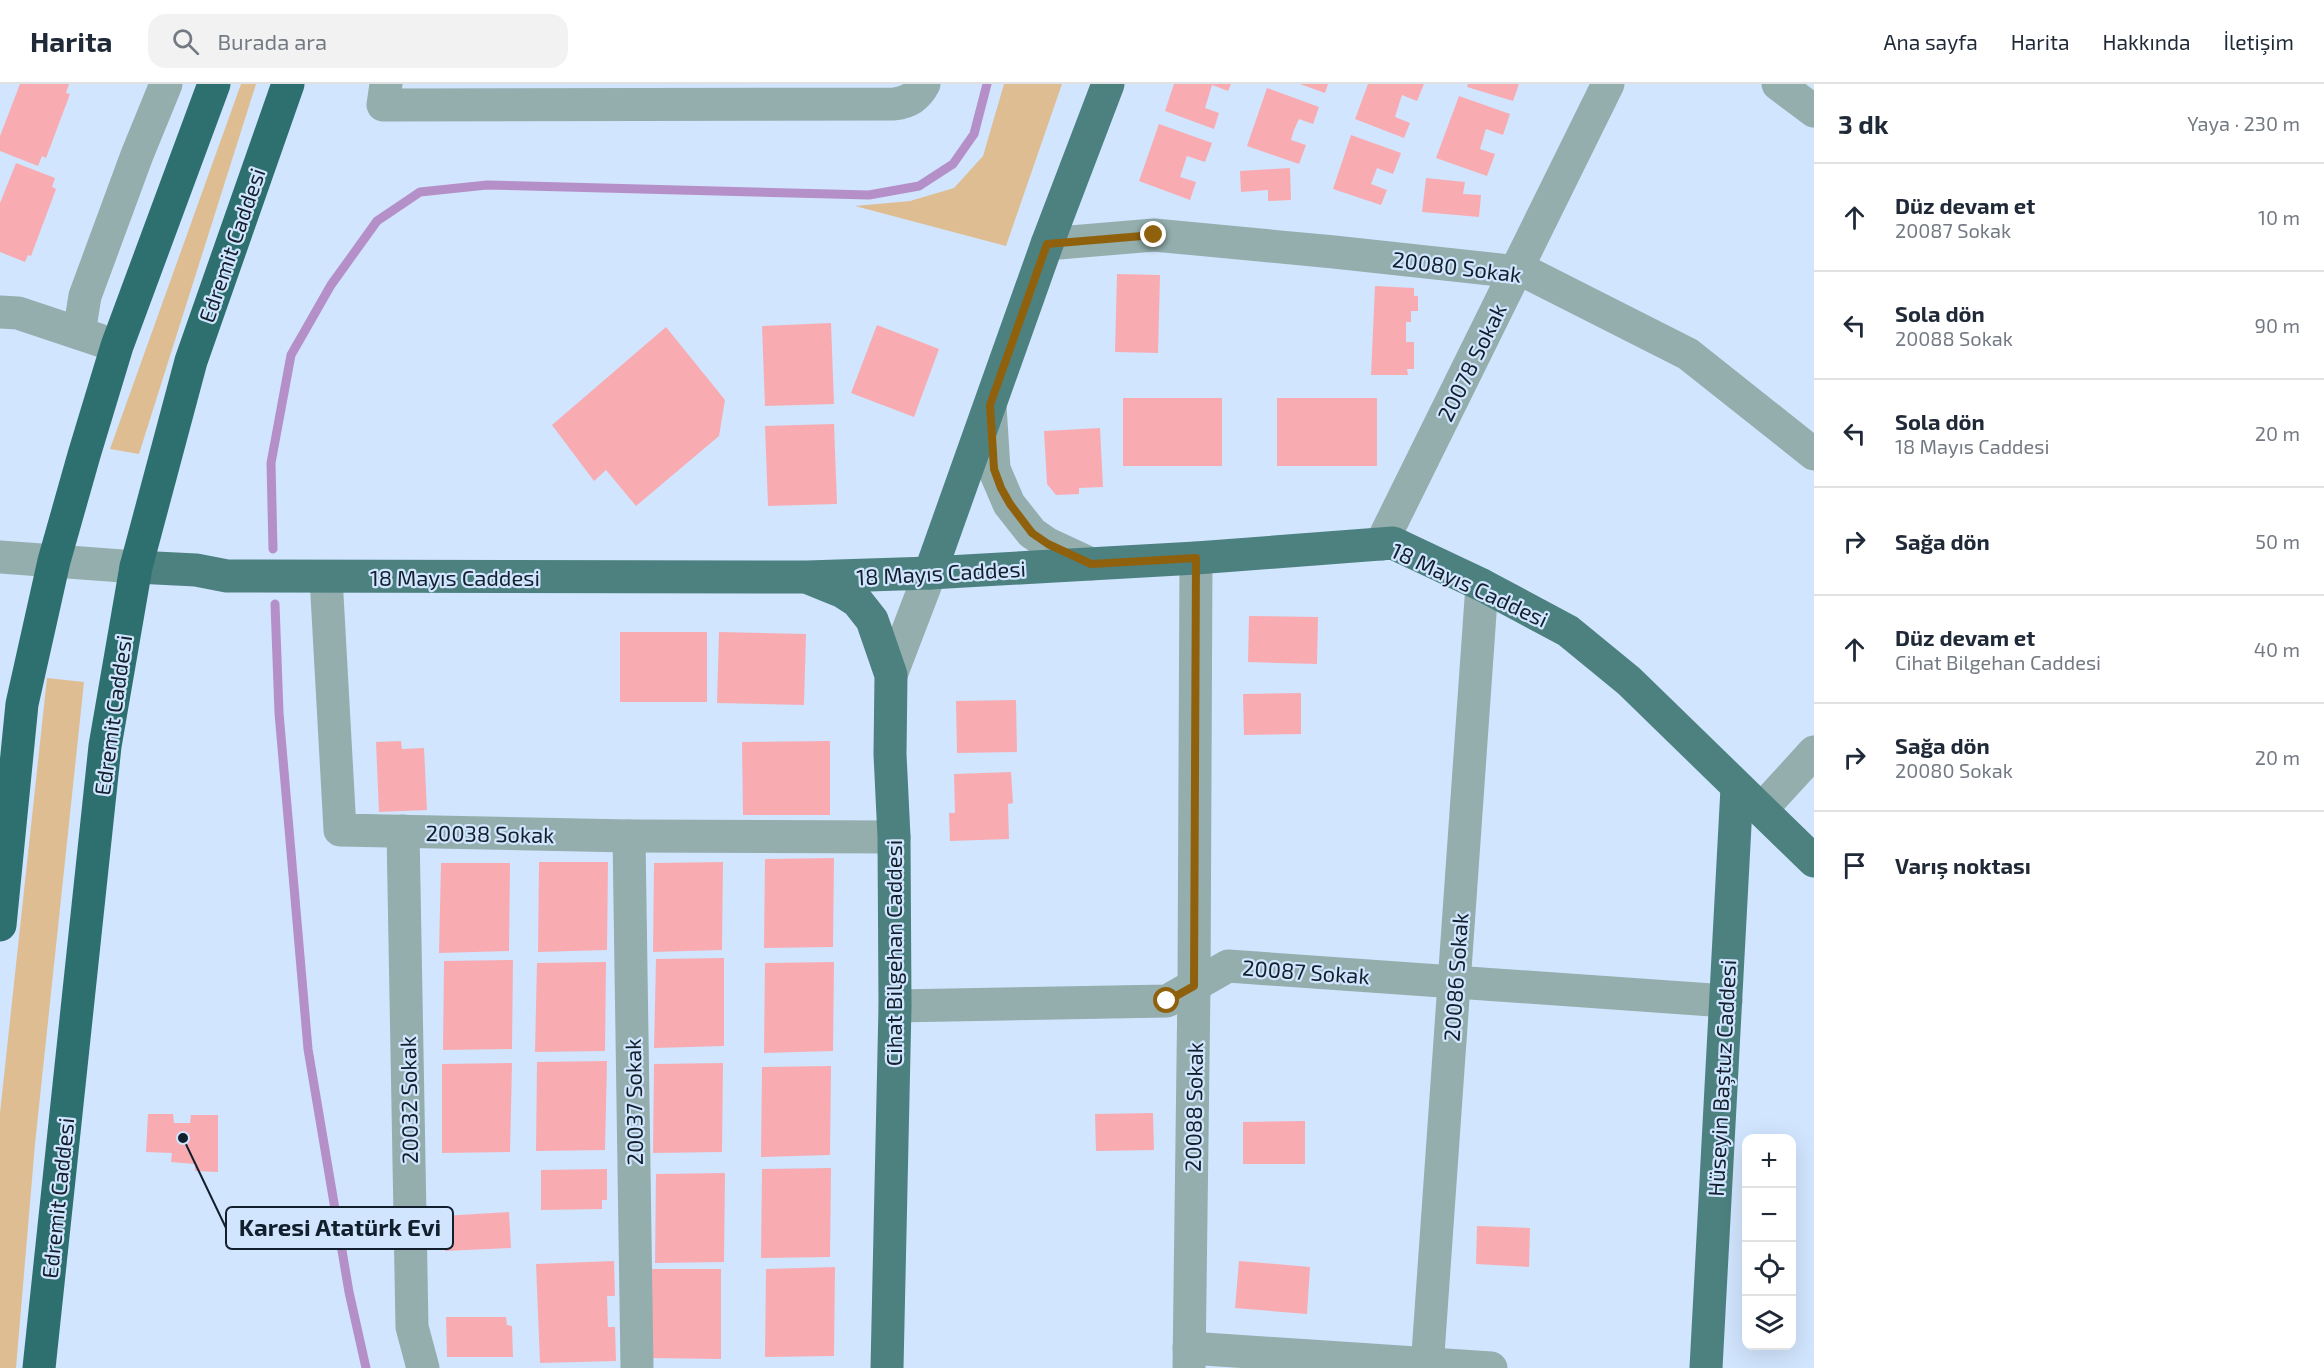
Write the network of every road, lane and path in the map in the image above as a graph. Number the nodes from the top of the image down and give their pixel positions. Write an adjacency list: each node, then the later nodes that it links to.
1 (166, 84): 13 (street)
2 (214, 84): 14 (highway)
3 (288, 84): 22 (highway, Edremit Caddesi)
4 (386, 84): 5 (street)
5 (924, 84)
6 (1108, 84): 10 (main road)
7 (1608, 84): 11 (street, 20078 Sokak)
8 (1778, 84): 9 (street)
9 (1814, 111)
10 (1047, 244): 11 (street, 20080 Sokak); 15 (main road)
11 (1515, 272): 16 (street, 20080 Sokak); 17 (street, 20078 Sokak)
12 (0, 312): 13 (street)
13 (79, 333): 14 (street)
14 (117, 346): 20 (highway)
15 (990, 405): 21 (street); 23 (main road)
16 (1814, 454)
17 (1381, 544): 19 (main road, 18 Mayıs Caddesi); 26 (main road, 18 Mayıs Caddesi)
18 (0, 557): 20 (street)
19 (1196, 558): 21 (main road, 18 Mayıs Caddesi); 37 (street, 20088 Sokak)
20 (54, 561): 22 (street); 35 (highway)
21 (1091, 564): 23 (main road, 18 Mayıs Caddesi)
22 (135, 567): 24 (main road, 18 Mayıs Caddesi); 42 (highway, Edremit Caddesi)
23 (930, 573): 25 (main road, 18 Mayıs Caddesi); 27 (street)
24 (326, 577): 25 (main road, 18 Mayıs Caddesi); 31 (street, 20038 Sokak)
25 (807, 577): 27 (main road, Cihat Bilgehan Caddesi)
26 (1482, 585): 29 (main road, 18 Mayıs Caddesi); 36 (street, 20086 Sokak)
27 (891, 675): 33 (main road, Cihat Bilgehan Caddesi)
28 (1814, 752): 30 (street)
29 (1737, 788): 30 (main road, 18 Mayıs Caddesi); 38 (main road, Hüseyin Baştuz Caddesi)
30 (1761, 810): 34 (main road, 18 Mayıs Caddesi)
31 (403, 831): 32 (street, 20038 Sokak); 43 (street, 20032 Sokak)
32 (629, 836): 33 (street, 20038 Sokak); 44 (street, 20037 Sokak)
33 (894, 837): 39 (main road, Cihat Bilgehan Caddesi)
34 (1814, 861)
35 (0, 925)
36 (1454, 982): 37 (street, 20087 Sokak); 38 (street, 20087 Sokak); 41 (street, 20086 Sokak)
37 (1194, 986): 39 (street, 20087 Sokak); 40 (street, 20088 Sokak)
38 (1725, 1001): 47 (main road, Hüseyin Baştuz Caddesi)
39 (895, 1006): 45 (main road, Cihat Bilgehan Caddesi)
40 (1189, 1358): 41 (street)
41 (1427, 1366): 46 (street)
42 (39, 1368)
43 (423, 1368)
44 (637, 1368)
45 (886, 1368)
46 (1491, 1368)
47 (1706, 1368)

